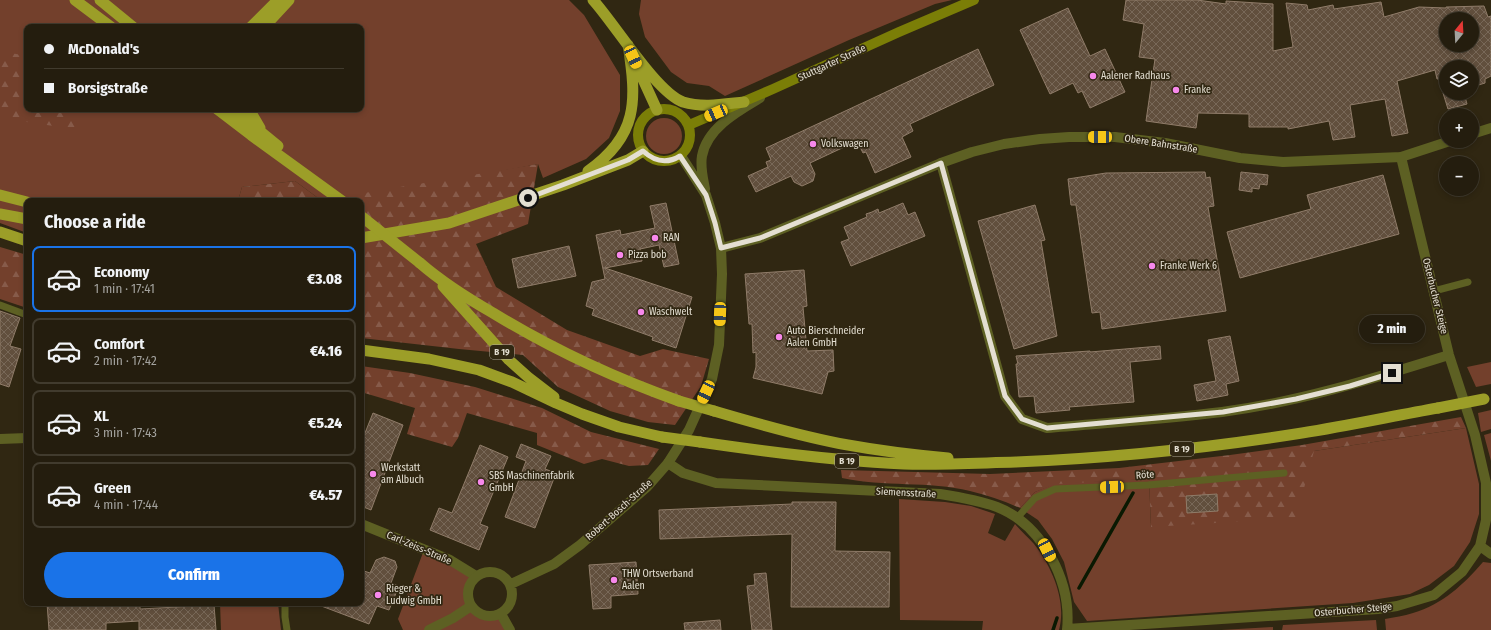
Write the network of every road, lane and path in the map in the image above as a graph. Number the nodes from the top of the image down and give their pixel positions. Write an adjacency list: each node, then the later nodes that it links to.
1 (75, 0): 8 (highway)
2 (100, 0): 7 (highway)
3 (278, 0): 11 (highway)
4 (289, 0): 12 (highway)
5 (593, 0): 13 (highway)
6 (974, 0): 14 (main road, Stuttgarter Straße)
7 (114, 11): 9 (highway); 10 (highway)
8 (108, 24)
9 (130, 24)
10 (134, 24)
11 (254, 24)
12 (267, 24)
13 (628, 45): 15 (highway); 16 (highway); 30 (highway)
14 (773, 89): 15 (main road, Stuttgarter Straße); 32 (street)
15 (744, 102): 20 (main road, Stuttgarter Straße)
16 (657, 110): 20 (main road); 25 (main road)
17 (221, 112): 29 (highway)
18 (237, 112): 23 (highway)
19 (251, 112): 23 (highway)
20 (689, 125): 26 (main road)
21 (1491, 128): 22 (street)
22 (1479, 132)
23 (263, 133): 29 (highway)
24 (1439, 144): 27 (street, Obere Bahnstraße)
25 (643, 151): 26 (main road); 30 (highway)
26 (680, 156): 32 (street, Robert-Bosch-Straße)
27 (1402, 156): 28 (street, Obere Bahnstraße); 44 (street, Osterbucher Steige)
28 (941, 163): 41 (street, Obere Bahnstraße); 48 (street)
29 (322, 185): 33 (highway)
30 (563, 185): 39 (highway)
31 (0, 195): 34 (highway)
32 (706, 195): 41 (street, Robert-Bosch-Straße)
33 (338, 198)
34 (24, 201)
35 (0, 214): 36 (highway)
36 (24, 218)
37 (364, 218): 42 (highway, B 19, bridge)
38 (0, 232): 40 (highway)
39 (364, 237)
40 (24, 240)
41 (721, 248): 53 (street, Robert-Bosch-Straße)
42 (434, 275): 50 (highway, B 19); 54 (highway, B 19, bridge)
43 (1468, 282): 44 (lane)
44 (1434, 291): 48 (street, Osterbucher Steige)
45 (0, 305): 46 (lane)
46 (24, 314)
47 (364, 350): 50 (highway, B 19)
48 (1449, 355): 58 (street, Osterbucher Steige)
49 (1487, 398): 54 (highway, B 19, bridge)
50 (582, 414): 54 (highway, B 19, bridge)
51 (24, 438): 52 (street)
52 (0, 439)
53 (668, 463): 56 (street, Siemensstraße); 61 (street, Robert-Bosch-Straße)
54 (996, 463)
55 (1284, 473): 56 (lane, Röte)
56 (1017, 518): 65 (street, Siemensstraße)
57 (364, 525): 60 (street, Carl-Zeiss-Straße)
58 (1480, 546): 59 (street); 65 (street, Osterbucher Steige)
59 (1491, 554)
60 (476, 576): 61 (street); 63 (street)
61 (510, 584): 64 (street)
62 (286, 606): 66 (lane)
63 (471, 606): 64 (street); 67 (street)
64 (501, 614): 68 (street)
65 (1067, 629)
66 (287, 630)
67 (429, 630)
68 (510, 630)

